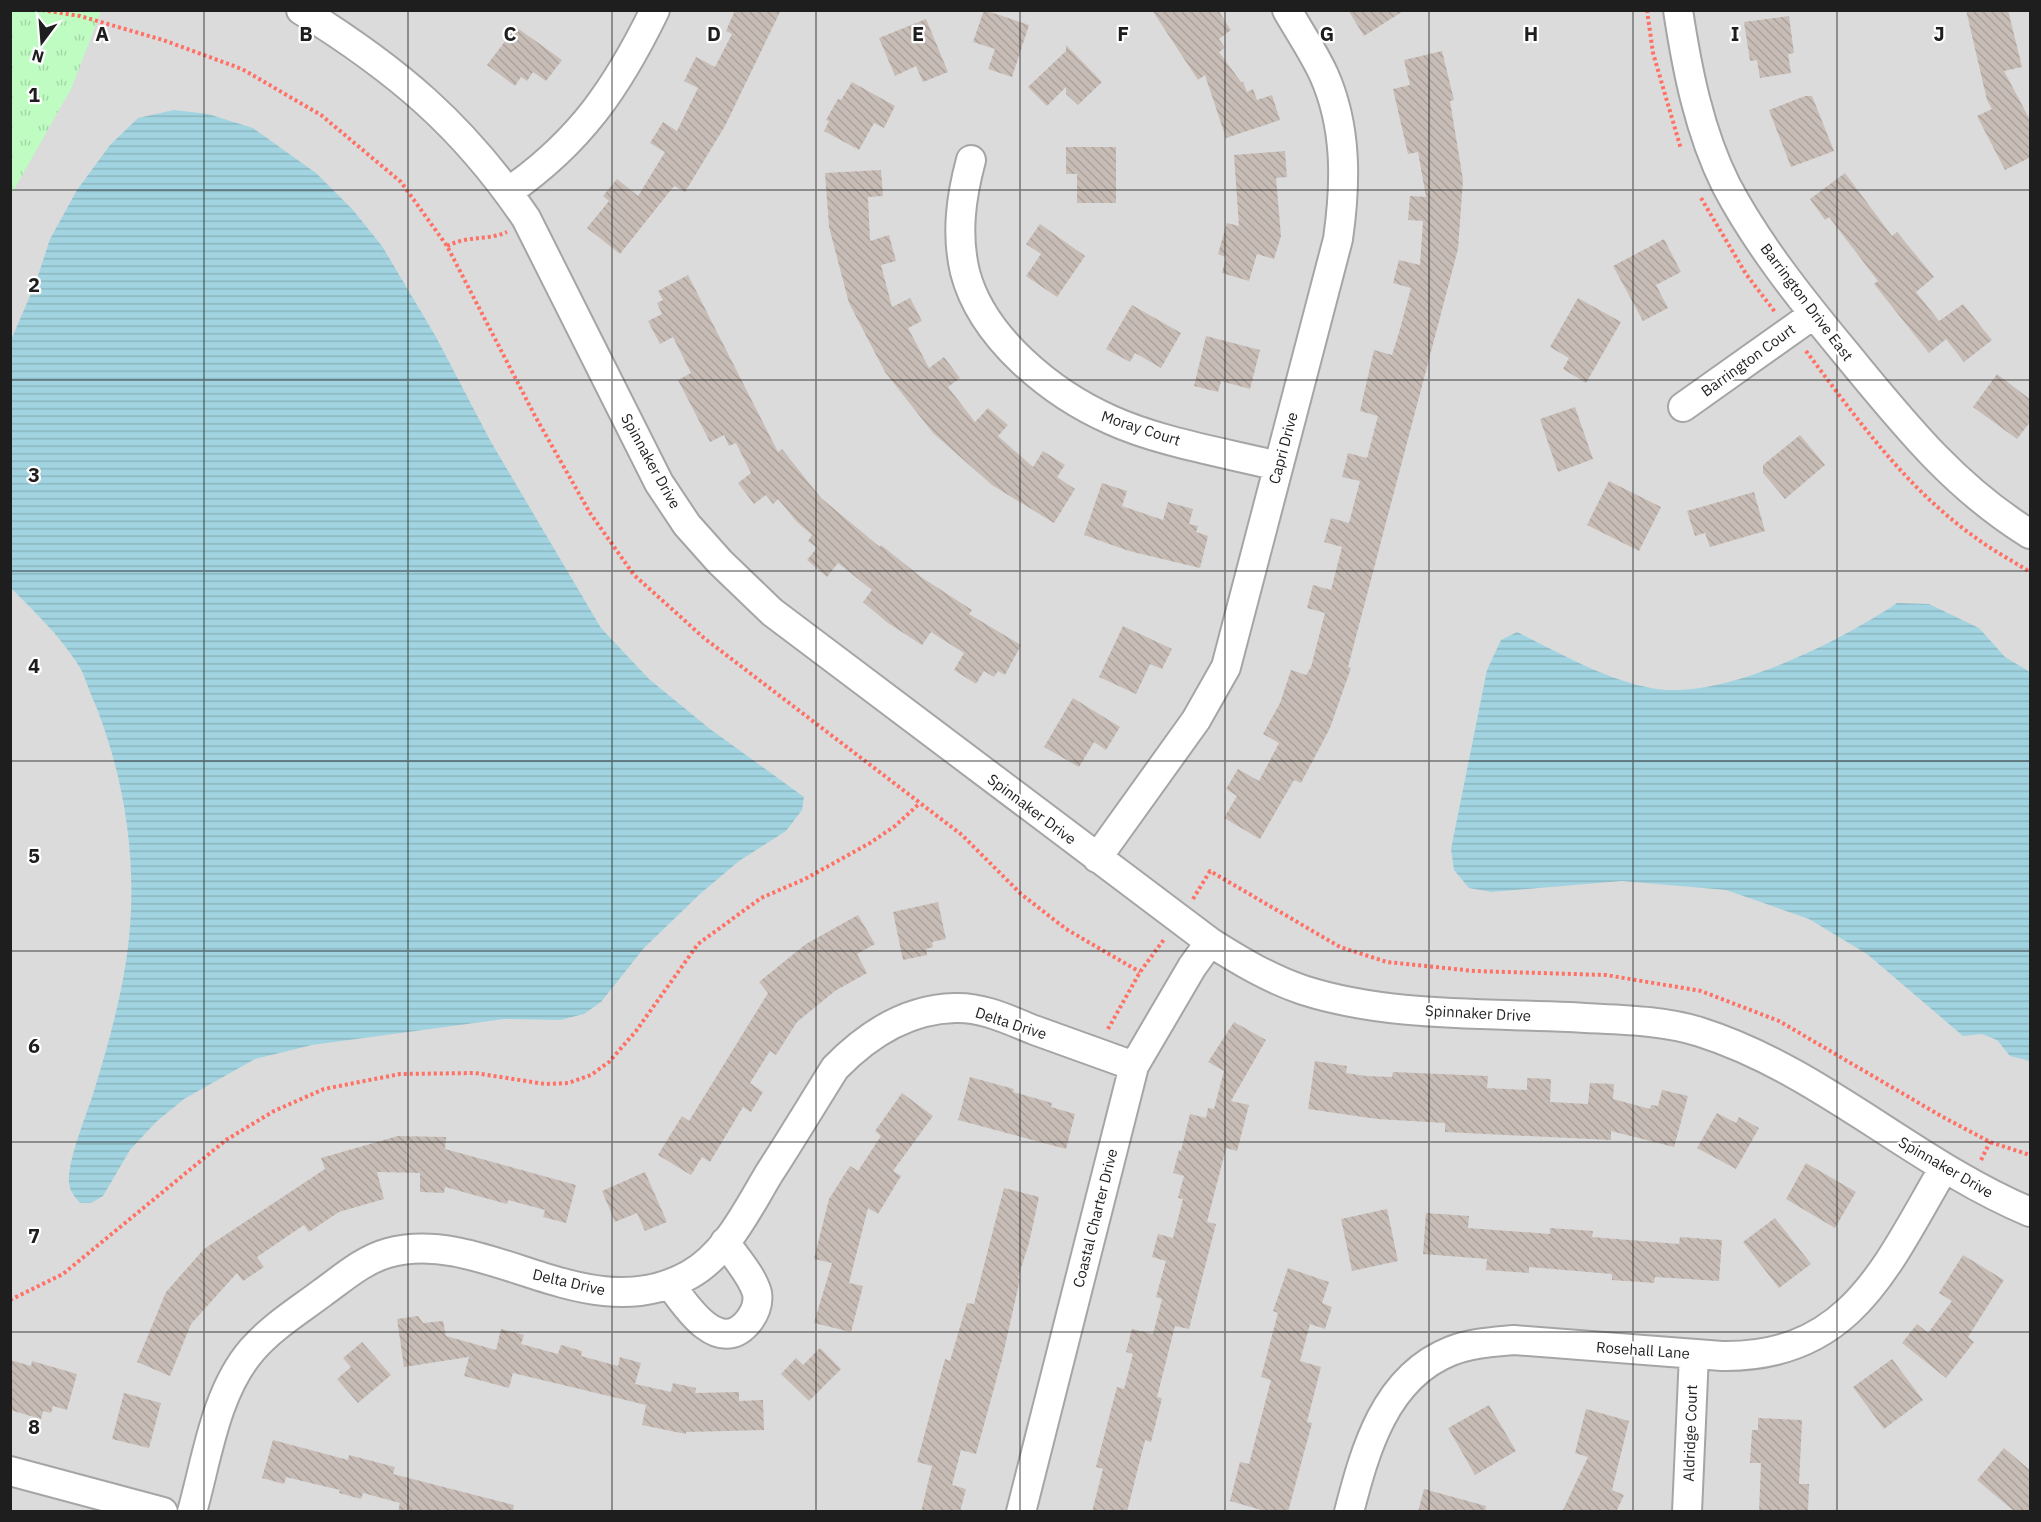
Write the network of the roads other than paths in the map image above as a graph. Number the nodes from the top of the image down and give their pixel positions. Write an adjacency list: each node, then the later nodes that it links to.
1 (301, 10): 6 (street, Spinnaker Drive)
2 (655, 10): 6 (street)
3 (1287, 10): 9 (street, Capri Drive)
4 (1678, 10): 7 (street, Barrington Drive East)
5 (971, 160): 9 (street, Moray Court)
6 (508, 192): 11 (street, Spinnaker Drive)
7 (1814, 314): 8 (street, Barrington Court); 10 (street, Barrington Drive East)
8 (1683, 407)
9 (1278, 466): 11 (street, Capri Drive)
10 (2031, 534)
11 (1097, 858): 12 (street, Spinnaker Drive)
12 (1210, 942): 13 (street, Coastal Charter Drive); 14 (street, Spinnaker Drive)
13 (1134, 1066): 16 (street, Delta Drive); 22 (street, Coastal Charter Drive)
14 (1944, 1168): 15 (street, Spinnaker Drive); 18 (street, Rosehall Lane)
15 (2031, 1212)
16 (725, 1242): 17 (street, Delta Drive); 17 (street)
17 (670, 1284): 21 (street, Delta Drive)
18 (1694, 1354): 23 (street, Rosehall Lane); 24 (street, Aldridge Court)
19 (10, 1471): 20 (street)
20 (163, 1512)
21 (192, 1512)
22 (1020, 1512)
23 (1349, 1512)
24 (1687, 1512)

